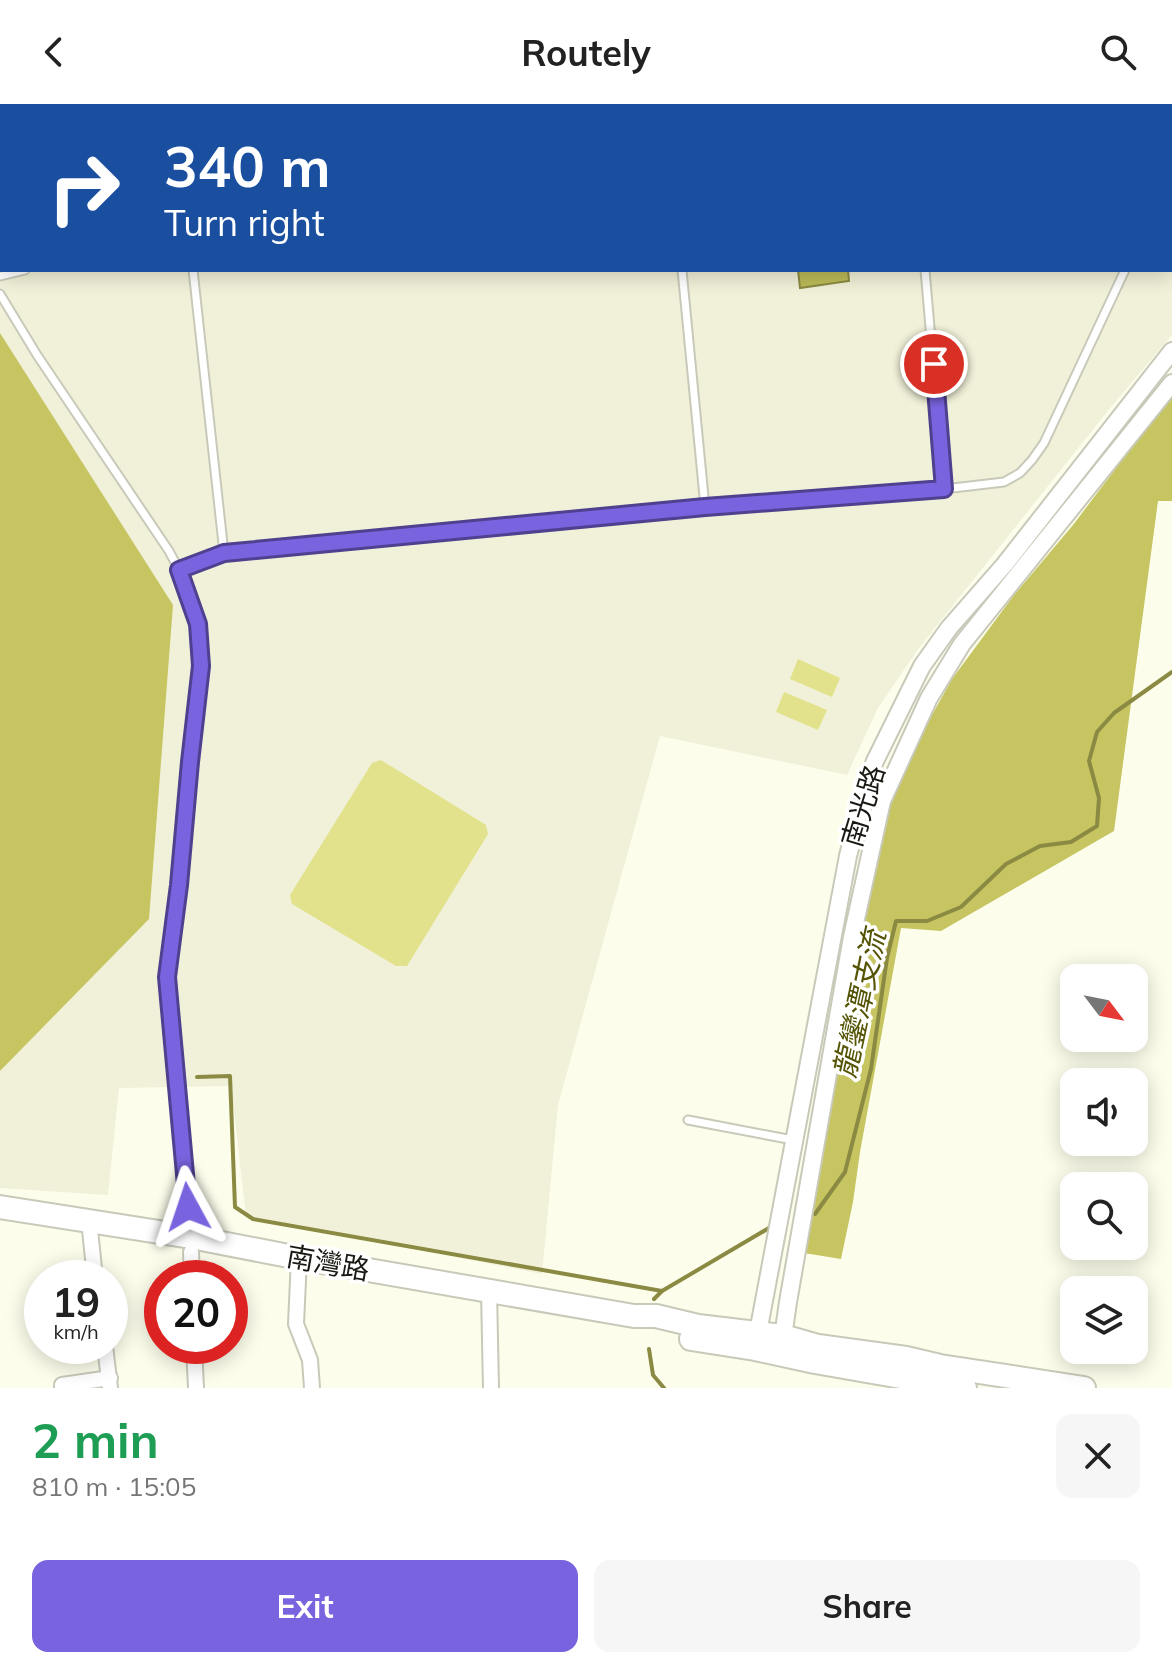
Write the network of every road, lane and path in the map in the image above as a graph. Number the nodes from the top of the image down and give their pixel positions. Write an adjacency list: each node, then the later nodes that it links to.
1 (193, 272): 12 (lane)
2 (682, 272): 11 (lane)
3 (925, 272): 10 (lane)
4 (1124, 272): 10 (lane)
5 (12, 273): 6 (lane)
6 (0, 276)
7 (0, 294): 13 (lane)
8 (1172, 351): 15 (street, 南光路)
9 (1172, 383): 25 (street, 南光路)
10 (944, 489): 11 (lane)
11 (705, 507): 12 (lane)
12 (224, 553): 13 (lane)
13 (179, 570): 19 (lane)
14 (688, 1120): 15 (lane)
15 (795, 1140): 24 (street, 南光路)
16 (0, 1207): 18 (main road, 南灣路)
17 (0, 1221): 18 (main road, 南灣路)
18 (89, 1227): 19 (main road, 南灣路); 20 (street)
19 (191, 1245): 21 (street); 22 (main road, 南灣路)
20 (93, 1260)
21 (191, 1260)
22 (298, 1264): 23 (main road, 南灣路); 30 (street)
23 (489, 1298): 24 (main road, 南灣路); 31 (street)
24 (756, 1341): 25 (main road)
25 (781, 1345): 32 (main road); 33 (main road)
26 (195, 1364): 29 (street)
27 (110, 1383): 28 (street)
28 (62, 1388)
29 (196, 1388)
30 (312, 1388)
31 (491, 1388)
32 (965, 1388)
33 (1084, 1388)

